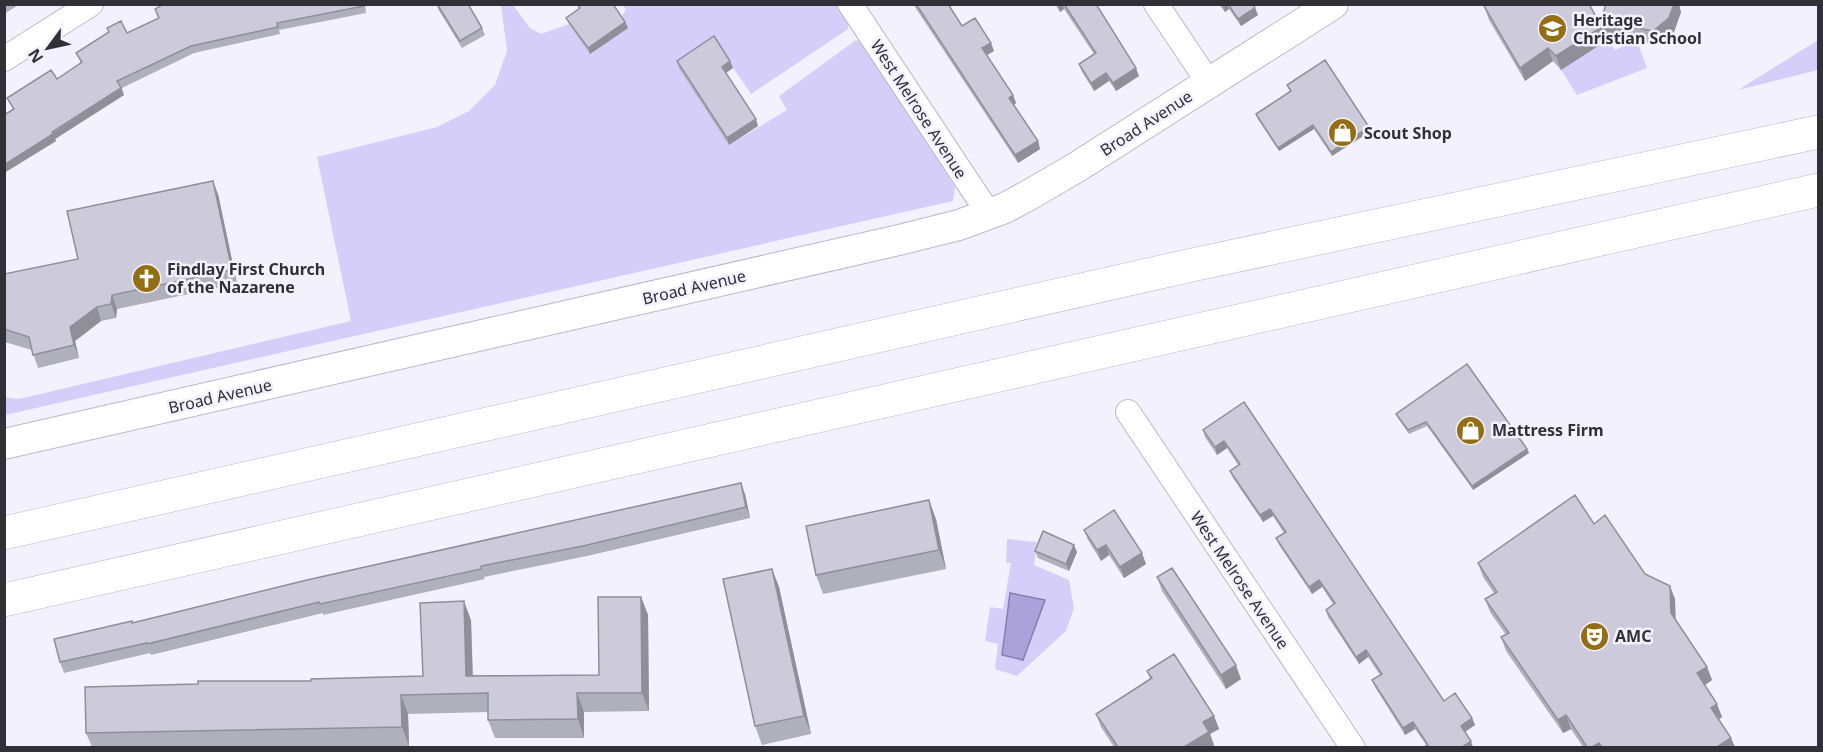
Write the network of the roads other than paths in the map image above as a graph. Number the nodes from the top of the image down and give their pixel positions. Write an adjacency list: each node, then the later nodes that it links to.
1 (90, 4): 5 (street)
2 (850, 4): 9 (street, West Melrose Avenue)
3 (1156, 4): 6 (street)
4 (1333, 4): 6 (main road, Broad Avenue)
5 (4, 59)
6 (1209, 83): 9 (main road, Broad Avenue)
7 (1818, 132): 12 (highway)
8 (1818, 190): 13 (highway)
9 (989, 214): 11 (main road, Broad Avenue)
10 (1128, 412): 14 (street, West Melrose Avenue)
11 (4, 444)
12 (4, 533)
13 (4, 600)
14 (1353, 747)

